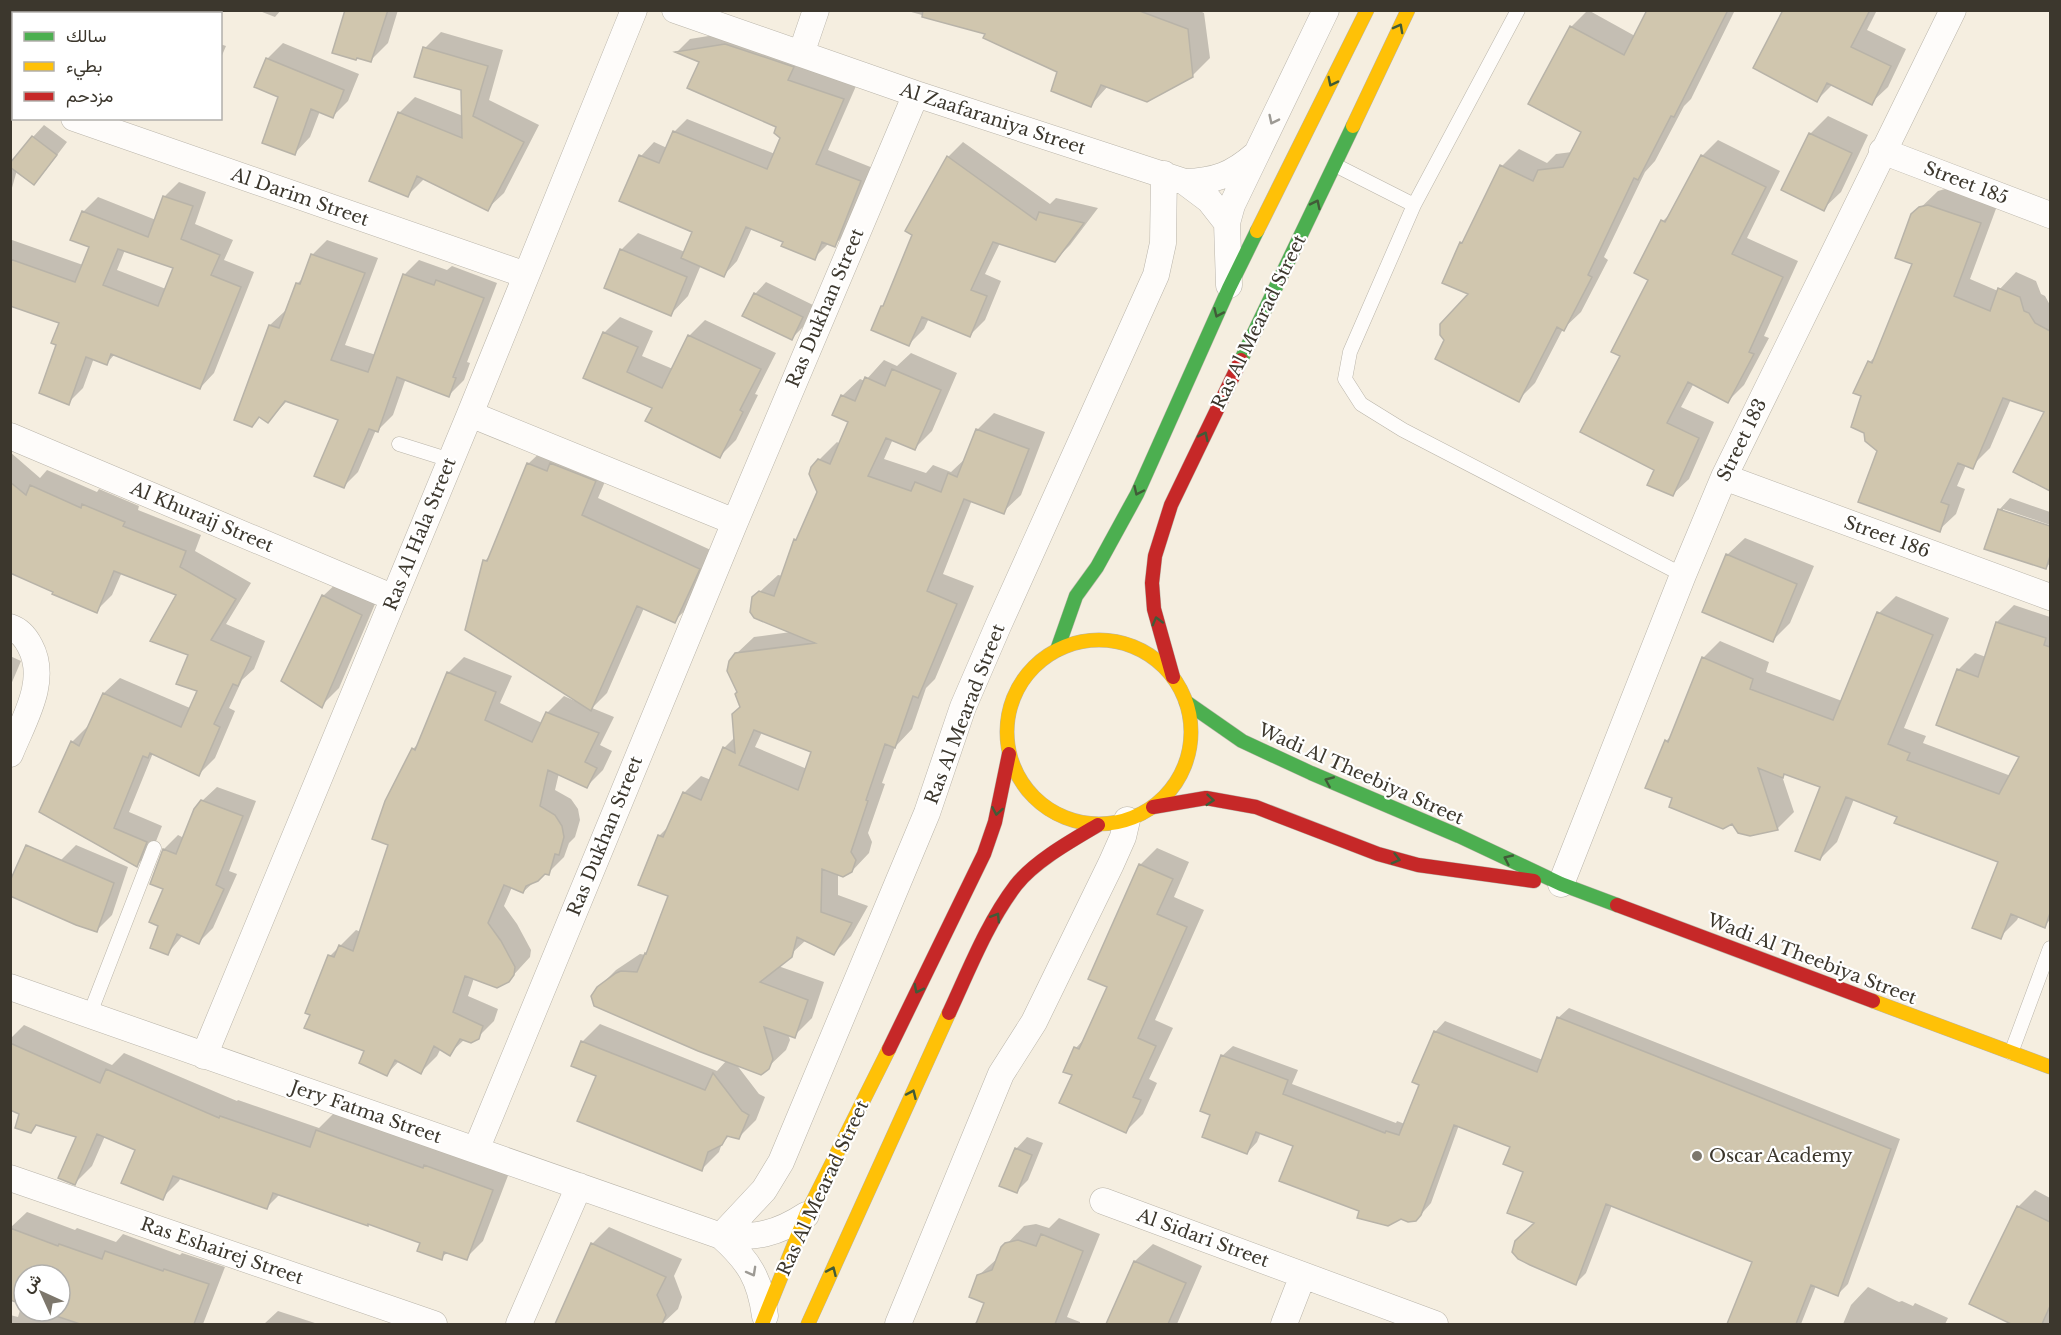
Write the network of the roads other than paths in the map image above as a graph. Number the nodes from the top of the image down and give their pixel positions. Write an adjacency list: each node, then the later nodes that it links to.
1 (634, 10): 19 (street, Ras Al Hala Street)
2 (675, 10): 9 (street, Al Zaafaraniya Street)
3 (816, 10): 9 (street)
4 (1326, 10): 13 (street, one-way to 13)
5 (1367, 10): 20 (street, one-way to 20)
6 (1408, 10): 14 (street, Ras Al Mearad Street, one-way to 6)
7 (1518, 10): 16 (lane)
8 (1953, 10): 12 (street, Street 183)
9 (801, 54): 10 (street, Al Zaafaraniya Street)
10 (916, 94): 15 (street, Al Zaafaraniya Street); 26 (street, Ras Dukhan Street)
11 (80, 120): 19 (street, Al Darim Street)
12 (1882, 151): 17 (street, Street 185); 25 (street, Street 183)
13 (1256, 154): 15 (street, Al Zaafaraniya Street); 18 (street)
14 (1335, 165): 16 (lane); 32 (street, Ras Al Mearad Street, one-way to 14)
15 (1174, 178): 18 (street, Al Zaafaraniya Street); 52 (street, Ras Al Mearad Street)
16 (1414, 205): 27 (lane)
17 (2050, 214)
18 (1227, 224): 20 (street)
19 (526, 275): 21 (street, Ras Al Hala Street)
20 (1229, 288): 31 (street, one-way to 31)
21 (470, 414): 24 (street, Ras Al Hala Street); 26 (street)
22 (10, 436): 29 (street, Al Khuraij Street)
23 (399, 444): 24 (lane)
24 (450, 459): 29 (street, Ras Al Hala Street)
25 (1724, 477): 27 (street, Street 183); 28 (street, Street 186)
26 (735, 522): 47 (street, Ras Dukhan Street)
27 (1683, 574): 40 (street, Street 183)
28 (2050, 597)
29 (394, 598): 45 (street, Ras Al Hala Street)
30 (10, 627): 34 (street)
31 (1057, 650): 32 (street); 35 (street)
32 (1173, 677): 33 (street)
33 (1186, 702): 36 (street); 40 (street, Wadi Al Theebiya Street, one-way to 33)
34 (10, 754)
35 (1009, 754): 38 (street); 51 (street, Ras Al Mearad Street, one-way to 51)
36 (1153, 807): 37 (street); 40 (street, Wadi Al Theebiya Street, one-way to 40)
37 (1127, 820): 38 (street); 58 (street)
38 (1098, 825): 57 (street, one-way to 38)
39 (154, 848): 43 (lane)
40 (1561, 884): 44 (street, Wadi Al Theebiya Street)
41 (2050, 948): 44 (lane)
42 (10, 987): 43 (street, Jery Fatma Street)
43 (89, 1016): 45 (street, Jery Fatma Street)
44 (2011, 1053): 46 (street, Wadi Al Theebiya Street)
45 (204, 1056): 47 (street, Jery Fatma Street)
46 (2050, 1067)
47 (476, 1150): 49 (street, Jery Fatma Street)
48 (10, 1178): 55 (street, Ras Eshairej Street)
49 (579, 1186): 52 (street, Jery Fatma Street); 56 (street)
50 (1103, 1201): 53 (street, Al Sidari Street)
51 (806, 1215): 52 (street, Jery Fatma Street); 54 (street, Ras Al Mearad Street)
52 (721, 1236): 54 (street, Jery Fatma Street, one-way to 54)
53 (1303, 1275): 59 (street); 60 (street, Al Sidari Street)
54 (763, 1320)
55 (434, 1324)
56 (519, 1324)
57 (808, 1324)
58 (898, 1324)
59 (1284, 1324)
60 (1435, 1324)

